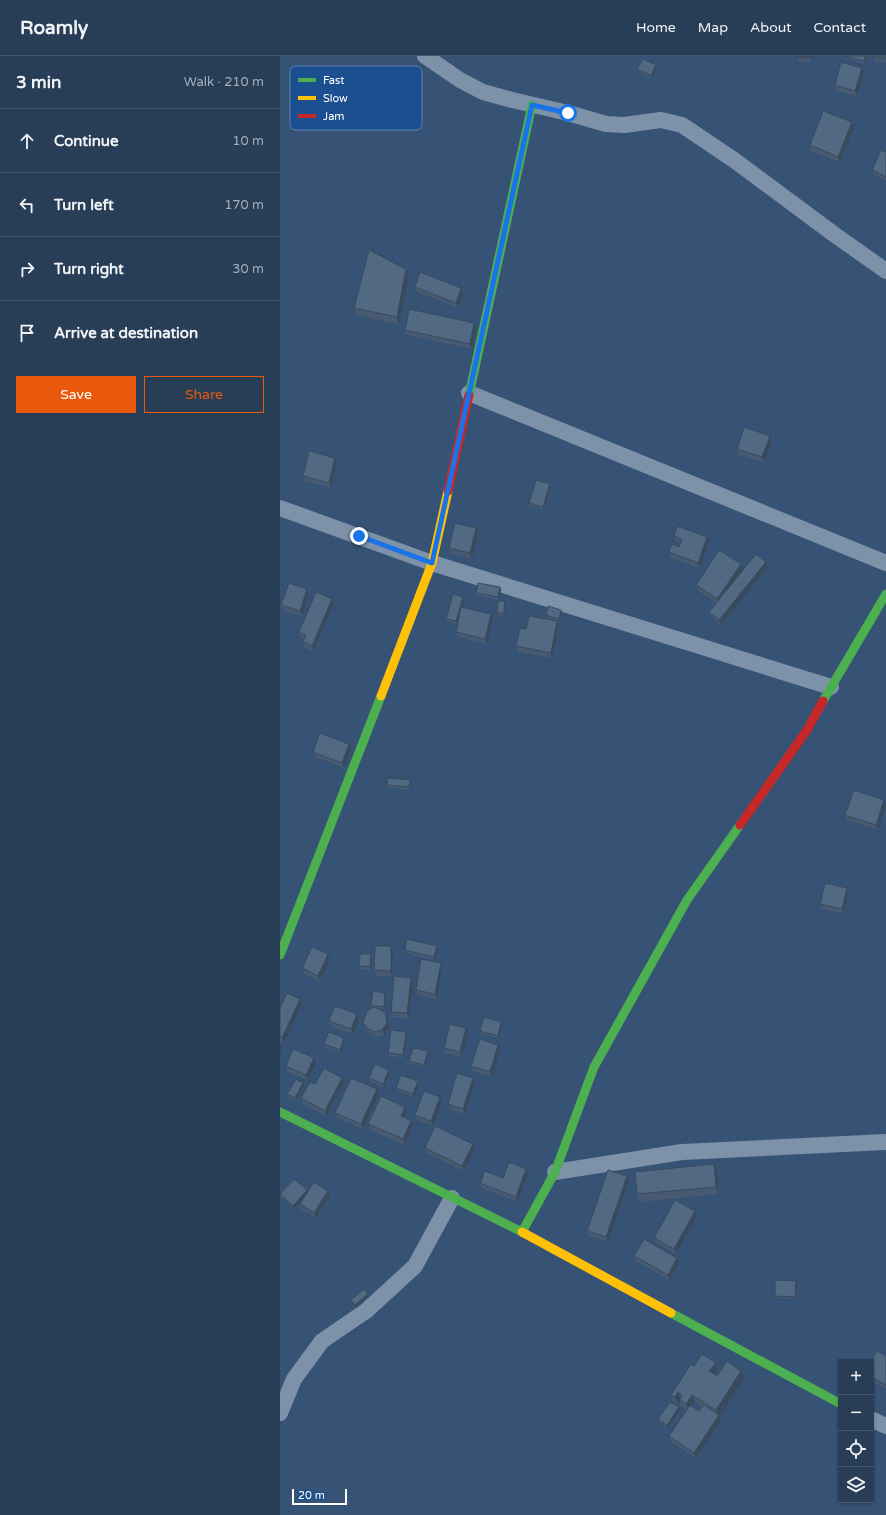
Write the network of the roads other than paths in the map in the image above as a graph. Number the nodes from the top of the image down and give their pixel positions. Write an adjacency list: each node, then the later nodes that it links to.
1 (425, 56): 2 (street)
2 (532, 105): 3 (street); 4 (street)
3 (886, 271)
4 (469, 394): 6 (street); 7 (street)
5 (280, 508): 6 (street)
6 (432, 563): 9 (street); 10 (street)
7 (886, 563)
8 (886, 594): 9 (street)
9 (831, 686): 13 (street)
10 (280, 955)
11 (280, 1112): 14 (street)
12 (886, 1142): 13 (street)
13 (555, 1172): 15 (street)
14 (452, 1198): 15 (street); 17 (street)
15 (522, 1232): 16 (street)
16 (838, 1402)
17 (280, 1413)
18 (874, 1420): 19 (street)
19 (886, 1426)

